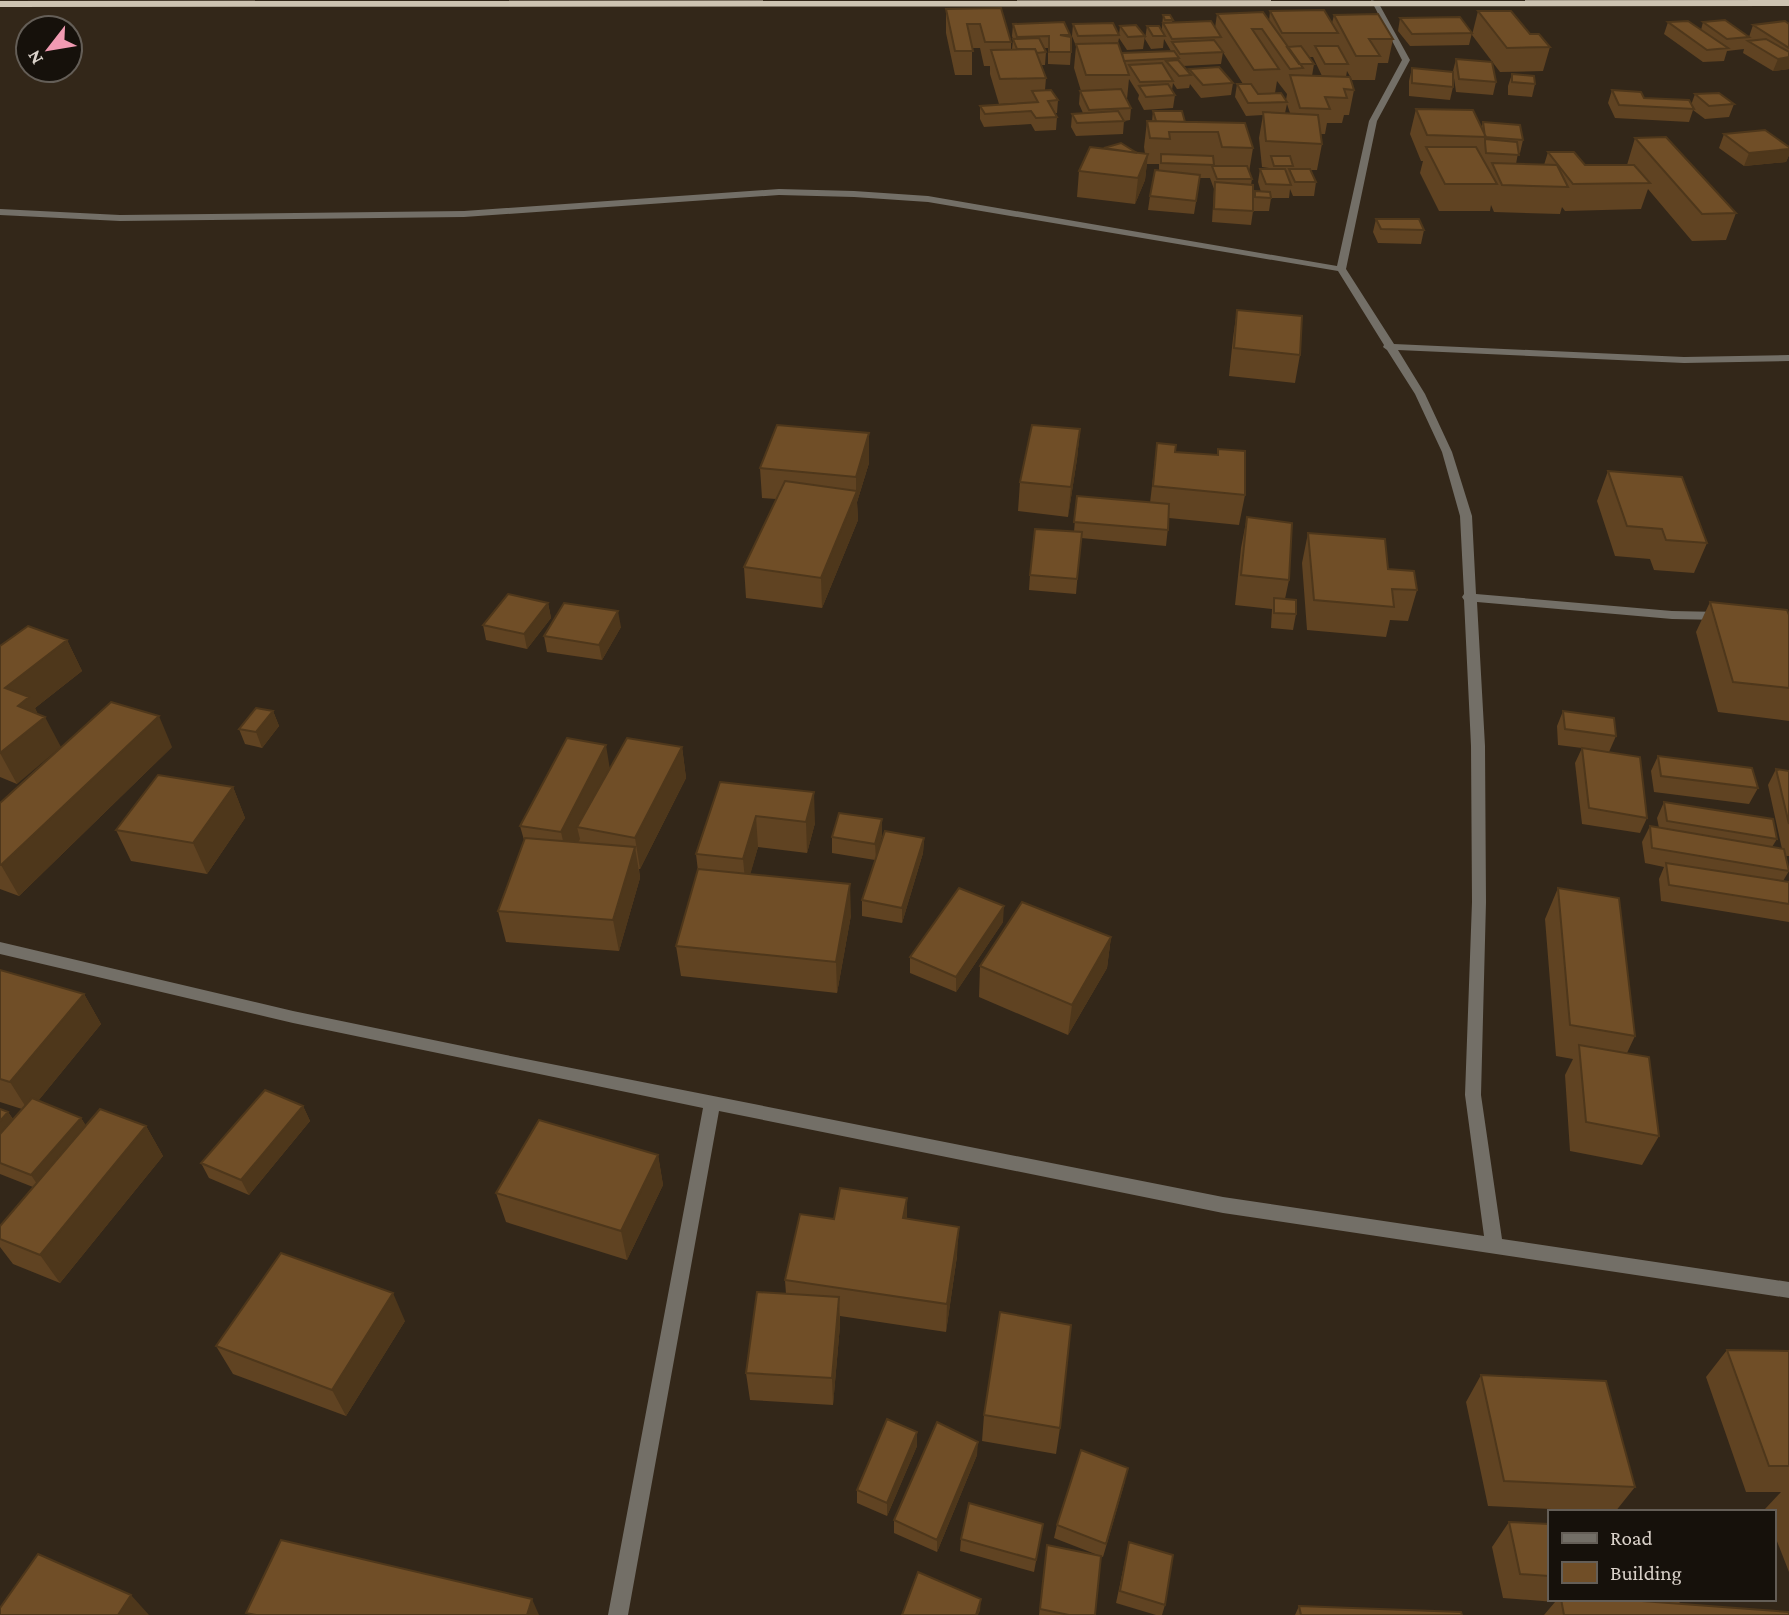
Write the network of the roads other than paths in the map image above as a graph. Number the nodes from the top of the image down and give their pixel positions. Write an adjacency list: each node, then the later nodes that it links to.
1 (1238, 2): 2 (highway); 5 (highway)
2 (1374, 2): 3 (highway); 7 (street)
3 (1739, 2): 4 (highway)
4 (1789, 3)
5 (0, 4)
6 (0, 212): 7 (street)
7 (1341, 269): 8 (street)
8 (1388, 347): 9 (street); 10 (street)
9 (1789, 358)
10 (1468, 597): 11 (street); 14 (street)
11 (1737, 616)
12 (0, 948): 13 (street)
13 (712, 1103): 14 (street); 16 (street)
14 (1494, 1244): 15 (street)
15 (1789, 1290)
16 (618, 1615)

